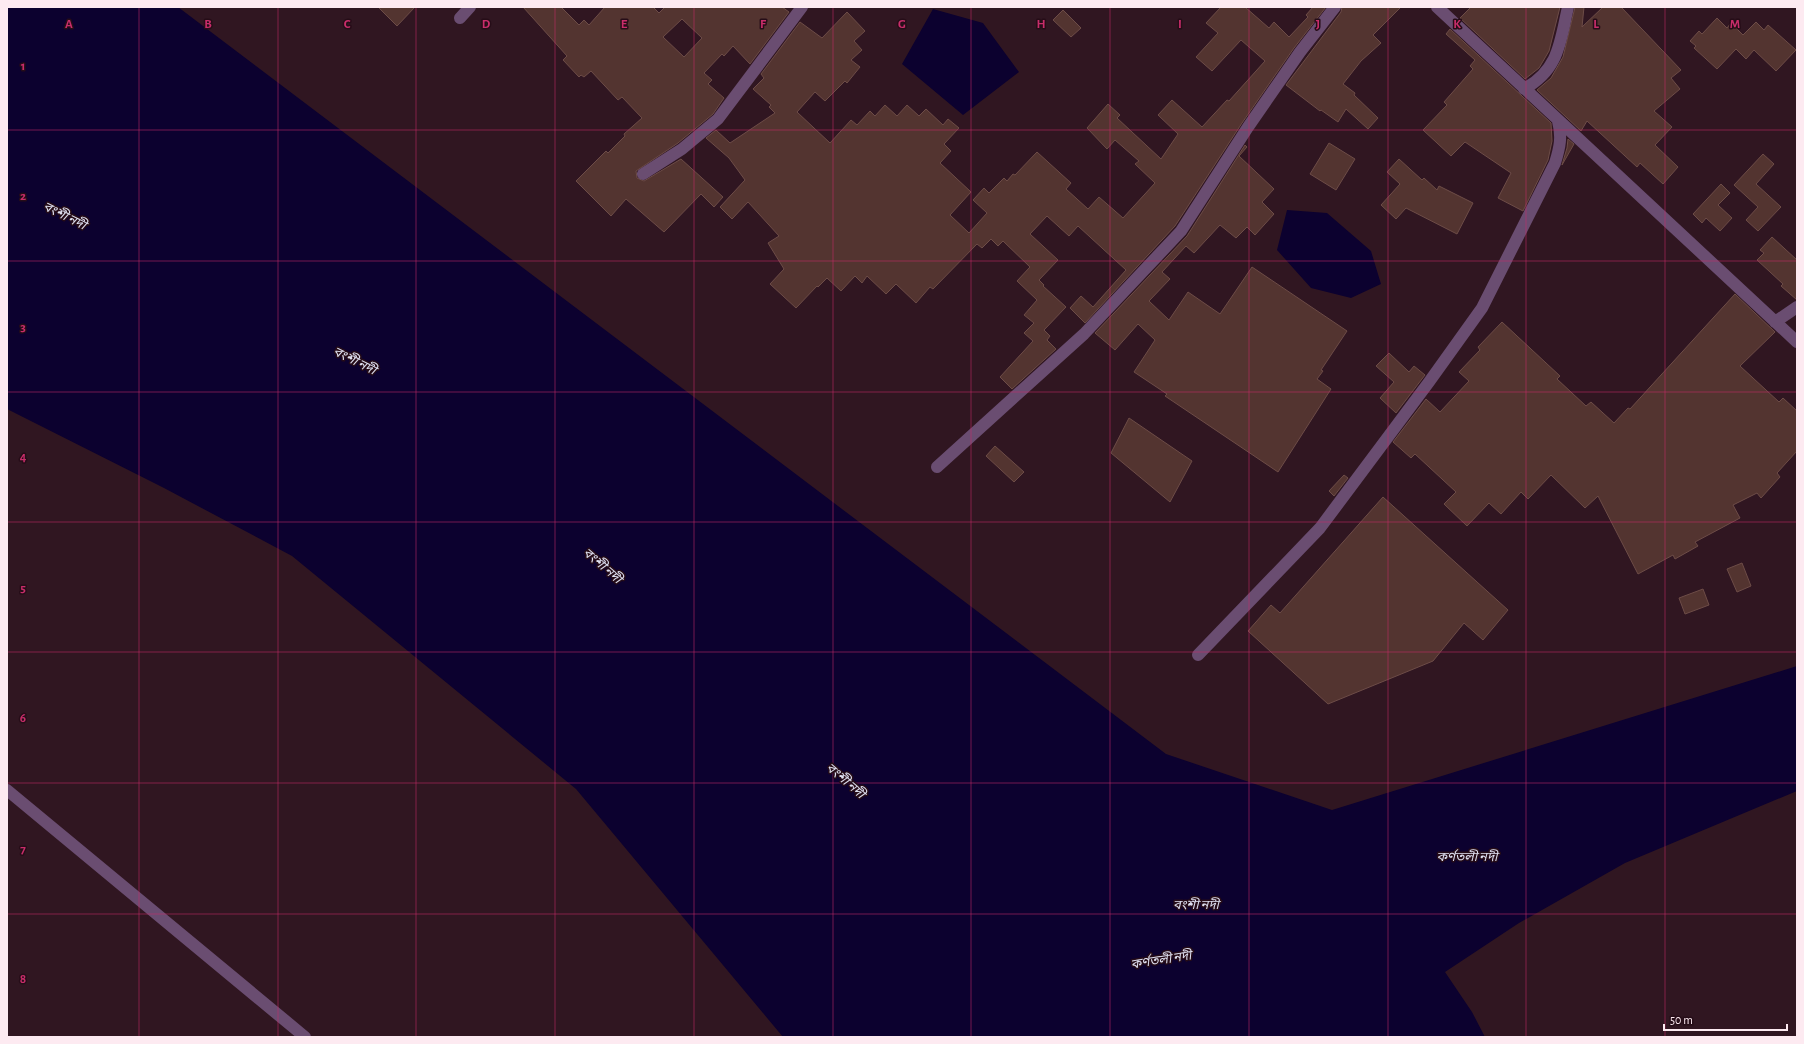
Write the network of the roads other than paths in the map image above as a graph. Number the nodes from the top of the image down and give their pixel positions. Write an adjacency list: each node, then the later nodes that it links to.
1 (470, 7): 6 (street)
2 (802, 7): 9 (street)
3 (1335, 7): 13 (street)
4 (1437, 7): 7 (street)
5 (1568, 7): 7 (street)
6 (460, 18)
7 (1524, 89): 8 (street)
8 (1558, 121): 11 (street); 14 (street)
9 (643, 174)
10 (1797, 307): 11 (street)
11 (1775, 322): 12 (street)
12 (1797, 342)
13 (937, 467)
14 (1198, 654)
15 (7, 790): 16 (street)
16 (305, 1037)

